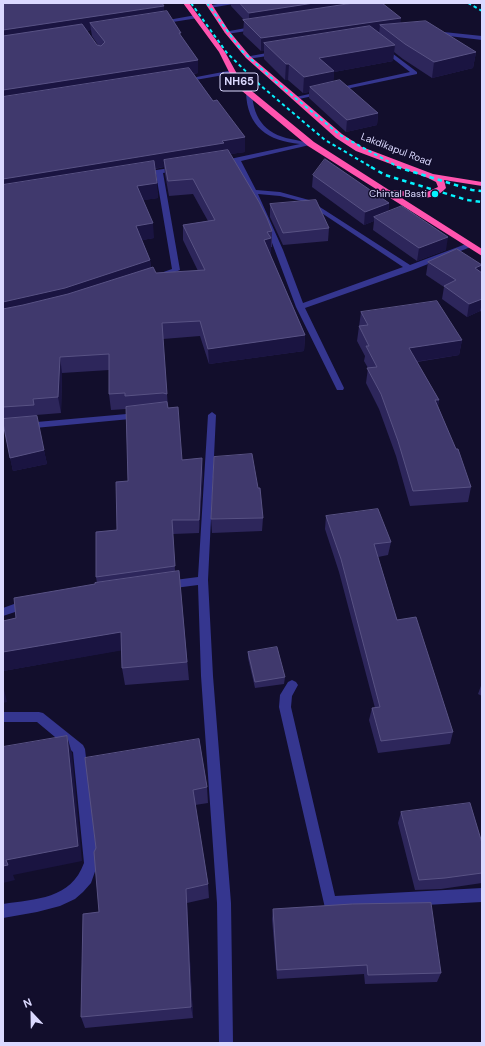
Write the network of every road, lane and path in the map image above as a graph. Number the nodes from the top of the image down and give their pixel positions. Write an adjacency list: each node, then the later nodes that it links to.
1 (186, 3): 4 (highway, NH65)
2 (236, 3): 3 (street)
3 (209, 5): 7 (highway, NH65)
4 (196, 17): 5 (street); 13 (highway, NH65)
5 (151, 24)
6 (266, 27): 7 (street)
7 (227, 32): 12 (highway, NH65)
8 (427, 32): 9 (street)
9 (482, 38)
10 (376, 43): 16 (street)
11 (286, 51): 12 (street)
12 (248, 57): 16 (highway, NH65)
13 (233, 72): 14 (street); 15 (highway, NH65)
14 (180, 80)
15 (249, 92): 17 (highway, NH65); 17 (street)
16 (294, 98): 23 (highway, Lakdikapul Road / NH65)
17 (311, 144): 18 (street); 26 (highway, NH65)
18 (236, 160): 19 (street); 25 (street)
19 (221, 162)
20 (182, 168): 21 (street)
21 (159, 172): 22 (street); 30 (street)
22 (137, 175)
23 (431, 176): 24 (highway, Lakdikapul Road / NH65); 26 (highway, NH65)
24 (482, 184)
25 (254, 192): 29 (street); 31 (street)
26 (387, 192): 27 (highway, NH65)
27 (469, 246): 28 (highway, NH65); 29 (street)
28 (482, 253)
29 (410, 268): 31 (street)
30 (148, 281)
31 (300, 307): 32 (street)
32 (340, 388)
33 (149, 415): 35 (street)
34 (212, 415): 36 (street)
35 (3, 428)
36 (203, 580): 37 (street); 44 (street)
37 (156, 587)
38 (37, 604): 39 (street)
39 (3, 612)
40 (292, 685): 42 (street)
41 (3, 717): 43 (street)
42 (482, 895)
43 (3, 911)
44 (226, 1043)

